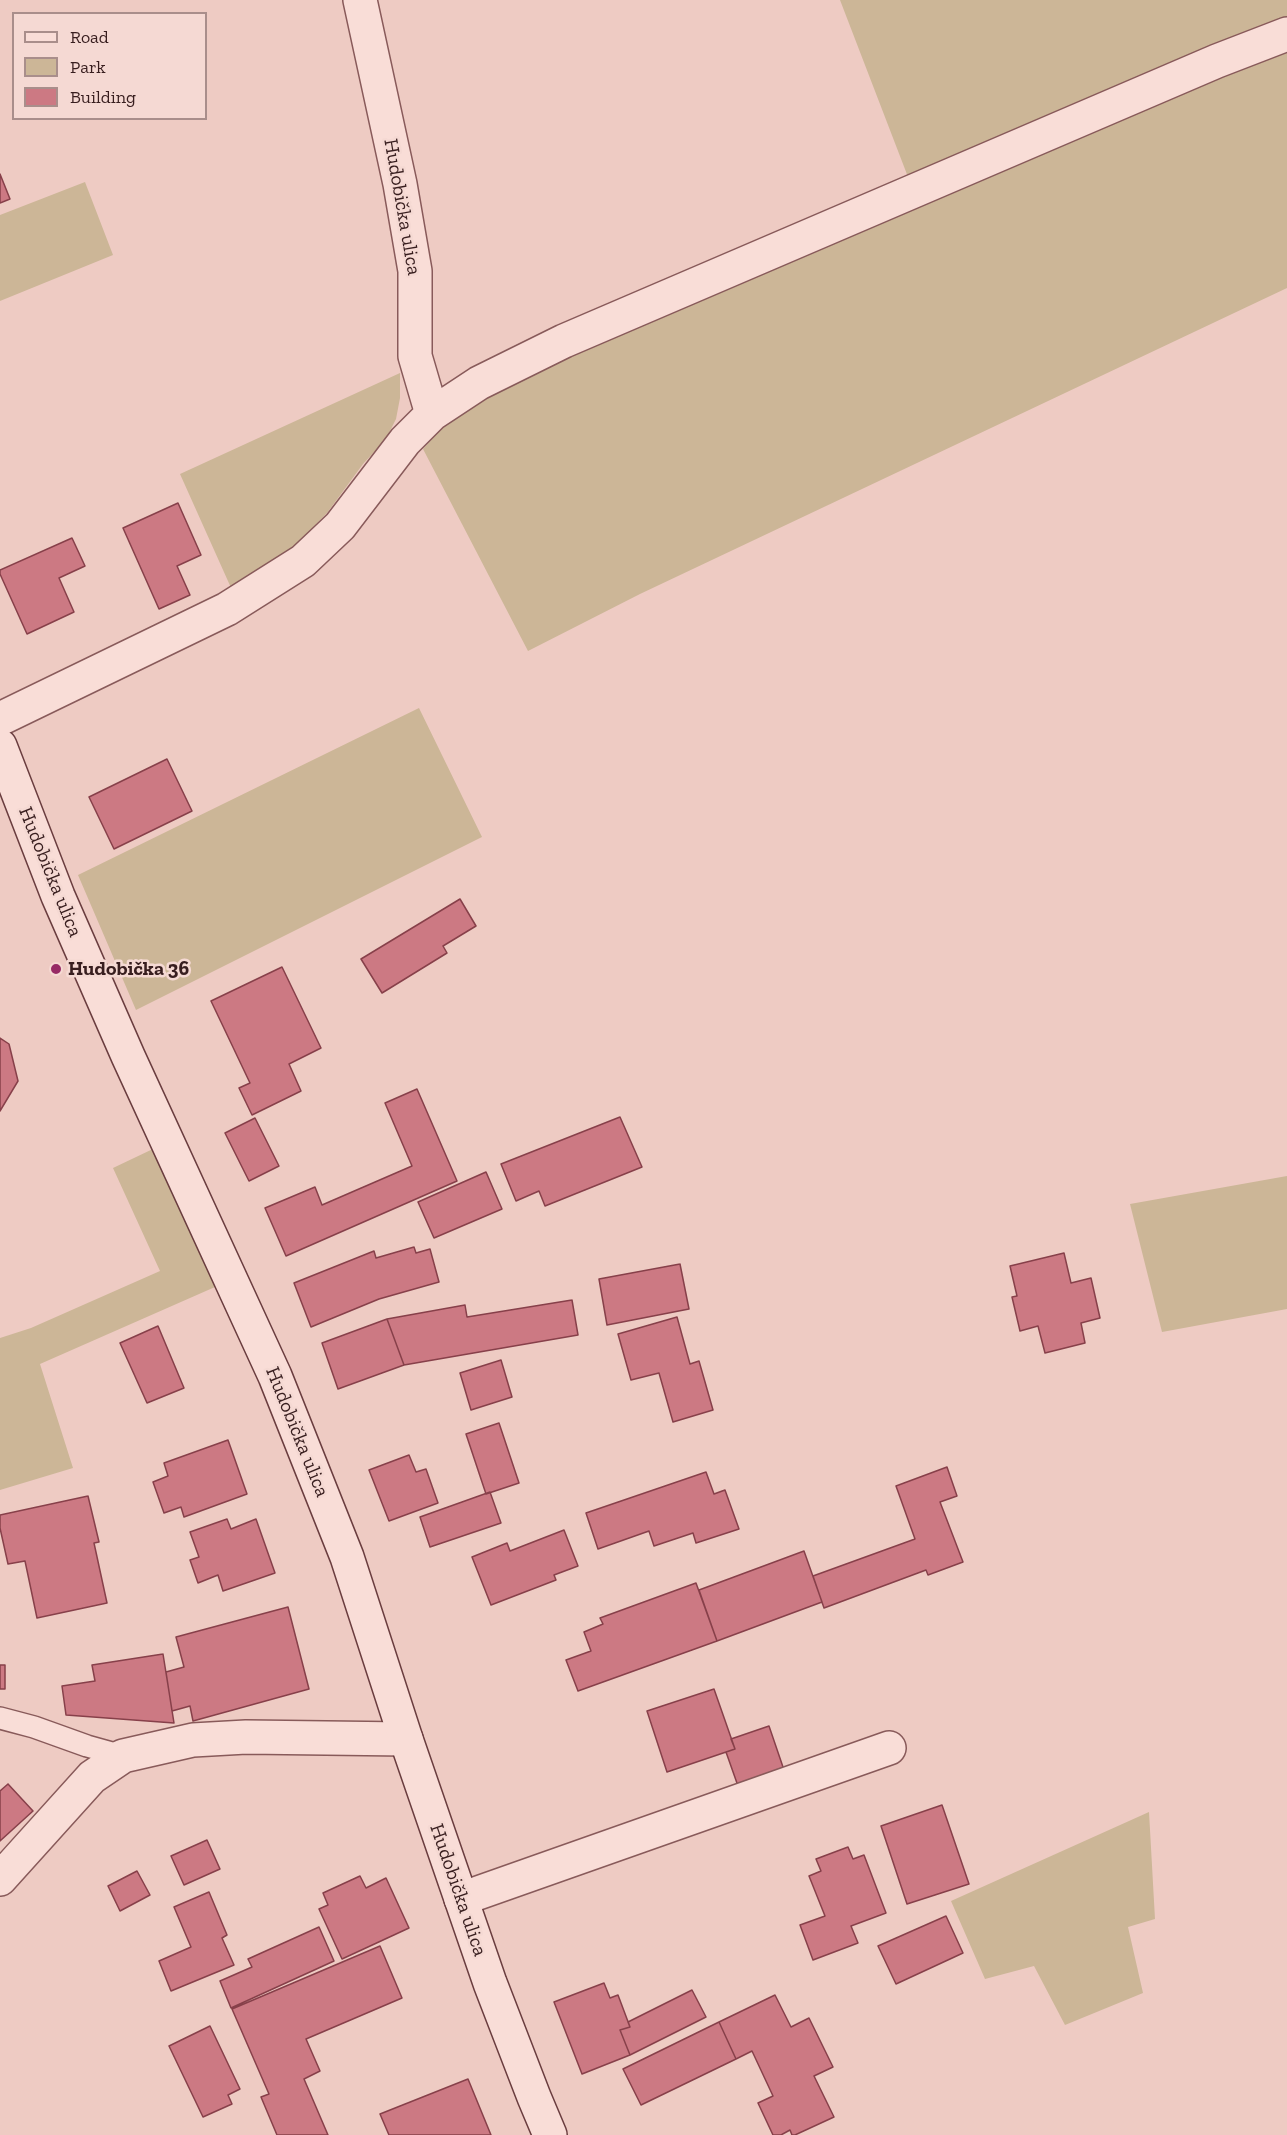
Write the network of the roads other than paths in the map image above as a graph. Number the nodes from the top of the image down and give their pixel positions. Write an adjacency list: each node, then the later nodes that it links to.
1 (360, 0): 3 (street, Hudobička ulica)
2 (1287, 34): 3 (street)
3 (432, 414): 4 (street)
4 (0, 719)
5 (0, 746): 7 (street, Hudobička ulica)
6 (0, 1718): 9 (lane)
7 (406, 1739): 9 (street); 11 (street, Hudobička ulica)
8 (889, 1748): 11 (street)
9 (123, 1756): 10 (street)
10 (0, 1879)
11 (461, 1899): 12 (street, Hudobička ulica)
12 (550, 2135)

